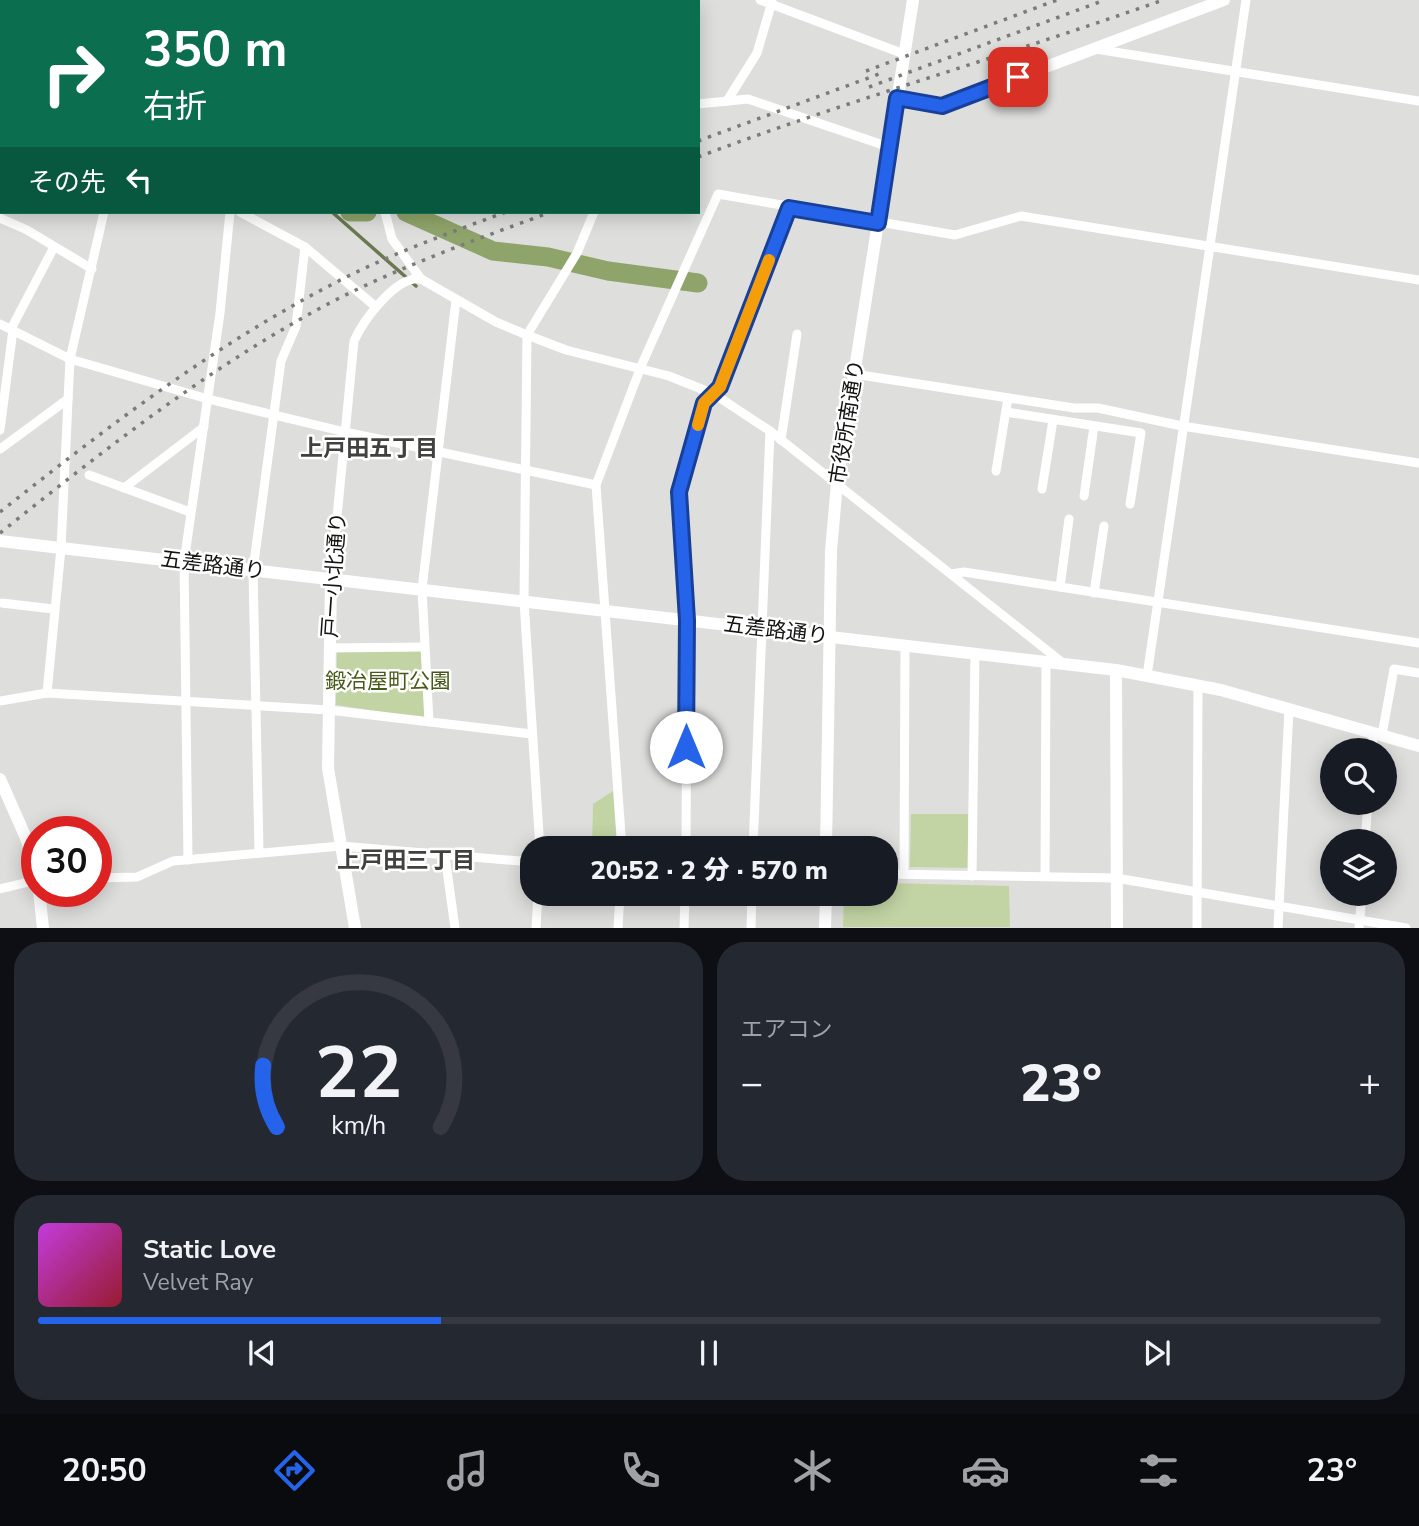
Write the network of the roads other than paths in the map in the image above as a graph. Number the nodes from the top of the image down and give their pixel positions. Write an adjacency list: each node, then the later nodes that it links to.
1 (760, 0): 5 (street)
2 (913, 0): 7 (street, 市役所南通り)
3 (1224, 0): 6 (street)
4 (1246, 0): 8 (street)
5 (772, 2): 7 (street); 10 (street)
6 (1094, 48): 8 (street); 9 (street)
7 (904, 54): 9 (street, 市役所南通り)
8 (1236, 72): 11 (street); 24 (street)
9 (897, 98): 13 (street, 市役所南通り)
10 (727, 101): 12 (street); 13 (street)
11 (1419, 101)
12 (700, 104)
13 (890, 147): 21 (street, 市役所南通り)
14 (789, 208): 21 (street); 35 (street); 37 (street)
15 (104, 214): 25 (street)
16 (230, 214): 40 (street)
17 (244, 214): 23 (street)
18 (593, 214): 33 (street)
19 (385, 215): 26 (street)
20 (0, 218): 22 (street)
21 (878, 223): 24 (street); 36 (street, 市役所南通り)
22 (54, 247): 25 (street); 31 (street)
23 (305, 247): 29 (street); 42 (street)
24 (1208, 247): 27 (street); 45 (street)
25 (92, 270): 34 (street)
26 (418, 278): 28 (street); 29 (street, 戸一小北通り)
27 (1419, 280)
28 (456, 300): 33 (street); 52 (street)
29 (376, 307): 49 (street, 戸一小北通り)
30 (0, 324): 31 (street)
31 (12, 330): 34 (street); 47 (street)
32 (797, 334): 50 (street)
33 (527, 335): 35 (street); 54 (street)
34 (70, 359): 39 (street); 40 (street)
35 (641, 368): 37 (street); 58 (street)
36 (854, 374): 38 (street); 57 (street, 市役所南通り)
37 (714, 394): 48 (street); 81 (street)
38 (1009, 398): 41 (street); 45 (street)
39 (68, 399): 51 (street); 67 (street)
40 (208, 399): 42 (street); 46 (street)
41 (1006, 412): 43 (street); 55 (street)
42 (276, 414): 49 (street); 69 (street)
43 (1053, 420): 44 (street); 60 (street)
44 (1094, 426): 61 (street); 62 (street)
45 (1182, 426): 53 (street); 78 (street)
46 (204, 427): 59 (street); 63 (street)
47 (0, 430)
48 (770, 431): 50 (street); 82 (street)
49 (345, 432): 52 (street); 71 (street, 戸一小北通り)
50 (781, 440): 57 (street)
51 (1, 444)
52 (438, 452): 54 (street); 73 (street)
53 (1419, 463)
54 (525, 470): 58 (street); 76 (street)
55 (996, 471)
56 (89, 475): 59 (street)
57 (837, 483): 70 (street); 83 (street, 市役所南通り)
58 (596, 485): 80 (street)
59 (124, 488): 63 (street)
60 (1042, 489)
61 (1084, 496)
62 (1130, 504)
63 (190, 512): 68 (street)
64 (1069, 519): 72 (street)
65 (1104, 526): 75 (street)
66 (1, 541): 67 (street, 五差路通り)
67 (61, 548): 68 (street, 五差路通り); 79 (street)
68 (184, 562): 69 (street, 五差路通り); 97 (street)
69 (253, 570): 71 (street, 五差路通り); 98 (street)
70 (951, 574): 72 (street); 90 (street)
71 (331, 579): 73 (street, 五差路通り); 87 (street, 戸一小北通り)
72 (1060, 587): 75 (street)
73 (422, 589): 76 (street, 五差路通り); 86 (street)
74 (0, 590): 77 (street)
75 (1094, 593): 78 (street)
76 (524, 601): 80 (street, 五差路通り); 102 (street)
77 (1, 603): 79 (street)
78 (1157, 603): 84 (street); 93 (street)
79 (53, 609): 95 (street)
80 (606, 611): 81 (street, 五差路通り); 109 (street)
81 (687, 620): 82 (street, 五差路通り); 110 (street)
82 (762, 629): 83 (street, 五差路通り); 111 (street)
83 (830, 636): 85 (street, 五差路通り); 112 (street, 市役所南通り)
84 (1419, 643)
85 (905, 646): 88 (street, 五差路通り); 119 (street)
86 (424, 647): 87 (street); 101 (street)
87 (329, 648): 99 (street, 戸一小北通り)
88 (975, 653): 89 (street, 五差路通り); 120 (street)
89 (1046, 662): 90 (street, 五差路通り); 121 (street)
90 (1063, 664): 91 (street, 五差路通り)
91 (1116, 670): 93 (street, 五差路通り); 123 (street)
92 (1419, 673): 103 (street)
93 (1147, 676): 94 (street, 五差路通り)
94 (1198, 685): 100 (street, 五差路通り); 126 (street)
95 (47, 693): 96 (street); 97 (street)
96 (0, 701)
97 (185, 701): 98 (street); 116 (street)
98 (256, 706): 99 (street); 114 (street)
99 (329, 709): 101 (street); 113 (street, 戸一小北通り)
100 (1289, 709): 103 (street, 五差路通り); 127 (street)
101 (429, 722): 102 (street)
102 (532, 734): 108 (street)
103 (1377, 734): 104 (street); 105 (street, 五差路通り)
104 (1376, 738)
105 (1419, 746)
106 (0, 779): 107 (street)
107 (21, 827)
108 (539, 836)
109 (621, 836)
110 (686, 836)
111 (753, 836)
112 (826, 836)
113 (341, 846): 114 (street); 115 (street); 136 (street, 戸一小北通り)
114 (259, 852): 116 (street)
115 (445, 856): 117 (street); 137 (street)
116 (188, 859): 122 (street)
117 (520, 861)
118 (898, 874): 119 (street)
119 (904, 874): 120 (street)
120 (972, 876): 121 (street)
121 (1045, 876): 123 (street)
122 (112, 878)
123 (1116, 878): 126 (street); 143 (street)
124 (21, 884): 125 (street)
125 (0, 889)
126 (1197, 890): 127 (street); 144 (street)
127 (1279, 905): 134 (street); 145 (street)
128 (537, 906): 138 (street)
129 (620, 906): 139 (street)
130 (685, 906): 140 (street)
131 (752, 906): 141 (street)
132 (826, 906): 142 (street)
133 (41, 907): 135 (street)
134 (1359, 923): 146 (street)
135 (43, 928)
136 (355, 928)
137 (455, 928)
138 (536, 928)
139 (618, 928)
140 (684, 928)
141 (751, 928)
142 (825, 928)
143 (1117, 928)
144 (1197, 928)
145 (1278, 928)
146 (1406, 928)

